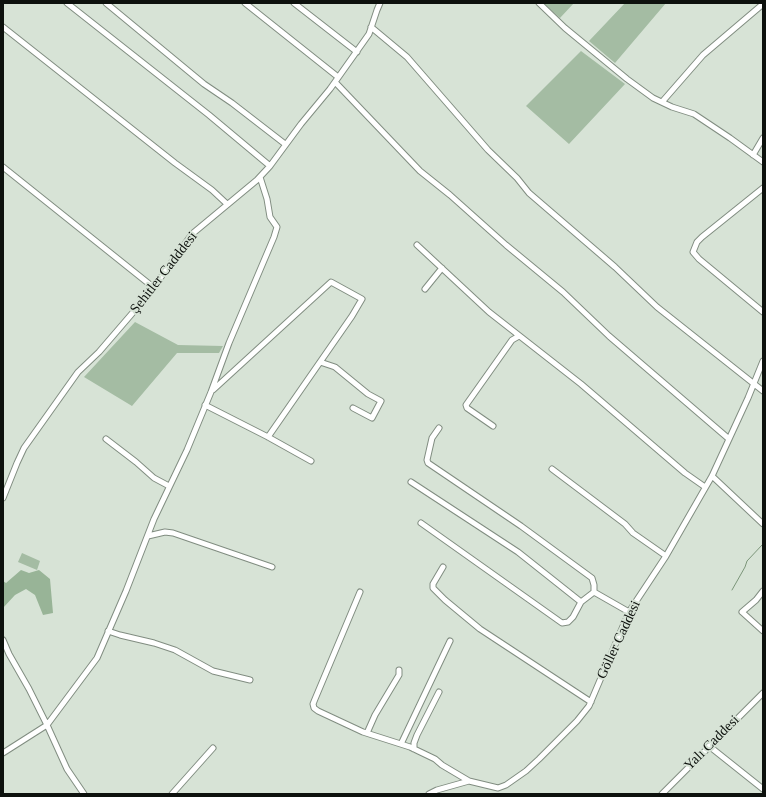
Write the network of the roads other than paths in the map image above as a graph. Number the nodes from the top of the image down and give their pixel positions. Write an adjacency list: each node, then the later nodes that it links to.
1 (67, 3): 17 (street)
2 (106, 3): 14 (street)
3 (245, 3): 11 (street)
4 (294, 3): 10 (street)
5 (380, 3): 8 (street, Şehitler Cadddesi)
6 (539, 3): 12 (street)
7 (763, 4): 12 (street)
8 (371, 26): 10 (street, Şehitler Cadddesi); 30 (street)
9 (3, 27): 21 (street)
10 (357, 52): 11 (street, Şehitler Cadddesi)
11 (337, 80): 14 (street, Şehitler Cadddesi); 39 (street)
12 (662, 102): 15 (street)
13 (763, 138): 15 (street)
14 (285, 144): 17 (street, Şehitler Cadddesi)
15 (753, 155): 16 (street)
16 (763, 162)
17 (270, 166): 19 (street, Şehitler Cadddesi)
18 (3, 167): 24 (street)
19 (260, 177): 21 (street, Şehitler Cadddesi); 31 (street)
20 (763, 188): 26 (street)
21 (227, 204): 24 (street, Şehitler Cadddesi)
22 (417, 245): 23 (street)
23 (442, 268): 25 (street); 27 (street)
24 (154, 287): 46 (street, Şehitler Cadddesi)
25 (425, 289)
26 (763, 312)
27 (519, 336): 35 (street); 45 (street)
28 (763, 360): 30 (street, Göller Caddesi)
29 (320, 362): 31 (street); 34 (street); 37 (street)
30 (753, 384): 32 (street); 39 (street, Göller Caddesi)
31 (211, 392): 33 (street)
32 (763, 392)
33 (206, 404): 37 (street); 44 (street)
34 (353, 408)
35 (493, 426)
36 (439, 428): 54 (street)
37 (268, 437): 40 (street)
38 (106, 439): 44 (street)
39 (729, 439): 42 (street, Göller Caddesi)
40 (311, 461)
41 (552, 469): 50 (street)
42 (712, 476): 45 (street, Göller Caddesi); 48 (street)
43 (411, 482): 56 (street)
44 (169, 486): 49 (street)
45 (705, 487): 50 (street, Göller Caddesi)
46 (4, 494)
47 (421, 523): 56 (street)
48 (763, 524)
49 (148, 536): 51 (street); 58 (street)
50 (666, 556): 57 (street, Göller Caddesi)
51 (272, 567)
52 (443, 567): 66 (street)
53 (360, 592): 68 (street)
54 (594, 592): 56 (street); 57 (street)
55 (763, 592): 59 (street)
56 (581, 602)
57 (629, 612): 66 (street, Göller Caddesi)
58 (108, 631): 63 (street); 67 (street)
59 (763, 631)
60 (3, 640): 67 (street)
61 (450, 641): 69 (street)
62 (399, 670): 68 (street)
63 (250, 680)
64 (439, 692): 72 (street)
65 (763, 693): 70 (street, Yalı Caddesi)
66 (591, 702): 74 (street, Göller Caddesi)
67 (47, 724): 73 (street); 76 (street)
68 (368, 733): 69 (street)
69 (401, 744): 72 (street)
70 (709, 746): 75 (street); 79 (street, Yalı Caddesi)
71 (213, 748): 77 (street)
72 (414, 749): 74 (street)
73 (3, 753)
74 (469, 781): 78 (street, Göller Caddesi)
75 (763, 789)
76 (84, 794)
77 (172, 794)
78 (429, 794)
79 (662, 794)

